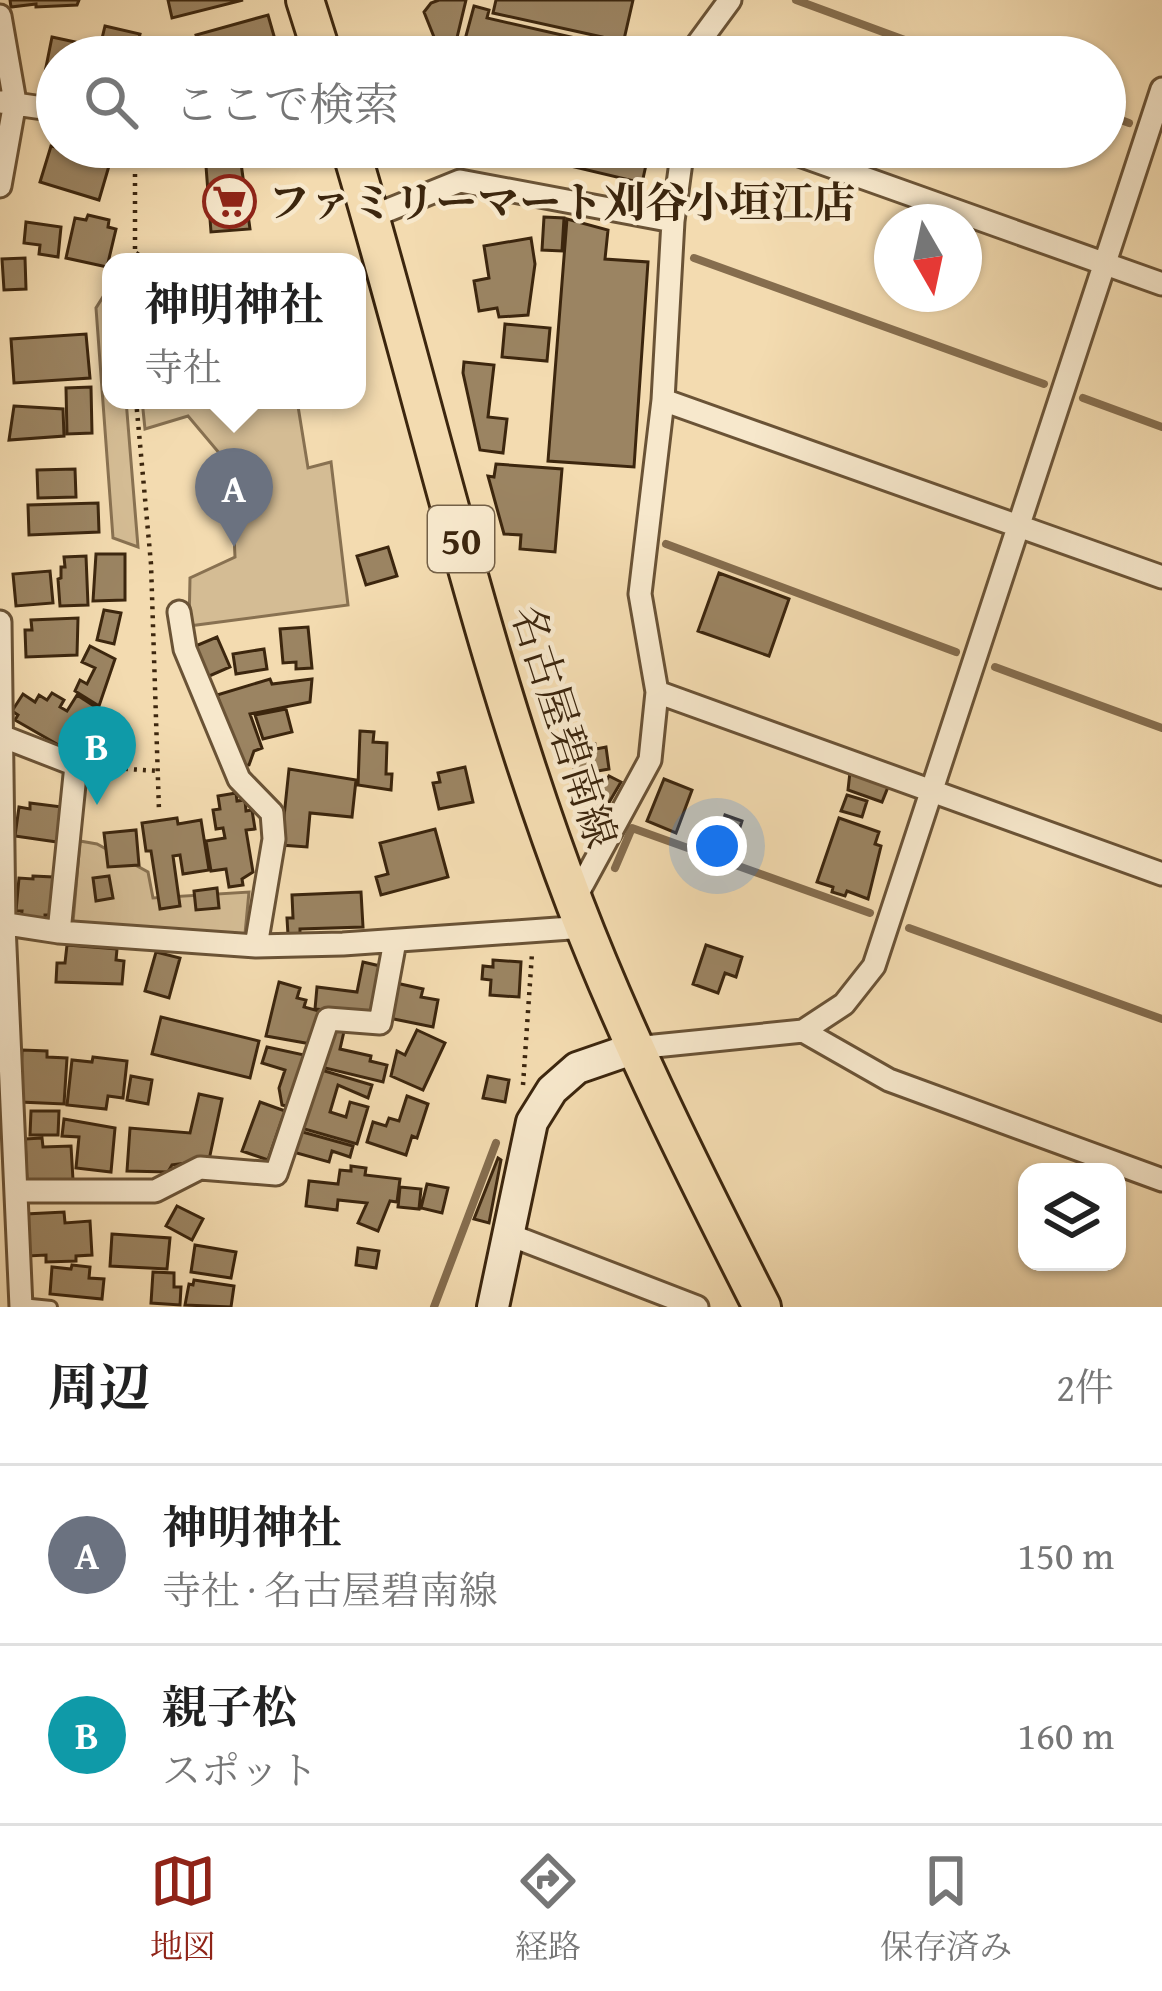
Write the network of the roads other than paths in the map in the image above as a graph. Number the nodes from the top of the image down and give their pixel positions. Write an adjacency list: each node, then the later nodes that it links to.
1 (304, 0): 4 (main road)
2 (730, 0): 5 (street)
3 (0, 16): 7 (street)
4 (315, 36)
5 (704, 36)
6 (1162, 89): 14 (street)
7 (7, 102): 11 (street)
8 (356, 168): 12 (main road, 名古屋碧南線 / 50)
9 (680, 168): 13 (street)
10 (836, 168): 14 (street)
11 (0, 186)
12 (371, 217): 13 (street); 26 (main road, 名古屋碧南線 / 50)
13 (674, 221): 16 (street)
14 (1105, 264): 15 (street); 17 (street)
15 (1162, 284)
16 (663, 400): 17 (street); 21 (street)
17 (1019, 526): 18 (street); 24 (street)
18 (1162, 578)
19 (179, 611): 30 (street)
20 (0, 622): 22 (street)
21 (657, 692): 24 (street); 26 (street)
22 (0, 696): 23 (street)
23 (3, 743): 27 (street); 28 (street)
24 (934, 789): 25 (street); 31 (street)
25 (1162, 874)
26 (579, 914): 29 (street); 32 (main road, 名古屋碧南線 / 50)
27 (2, 924): 28 (street); 33 (street)
28 (59, 932): 30 (street)
29 (395, 941): 30 (street); 35 (street)
30 (256, 946)
31 (803, 1031): 32 (street); 34 (street)
32 (635, 1048): 36 (main road); 41 (main road, 名古屋碧南線 / 50)
33 (6, 1057): 35 (street)
34 (1162, 1180)
35 (16, 1191): 37 (street)
36 (510, 1234): 39 (main road); 40 (street)
37 (15, 1294): 38 (lane)
38 (51, 1307)
39 (494, 1307)
40 (697, 1307)
41 (762, 1307)

